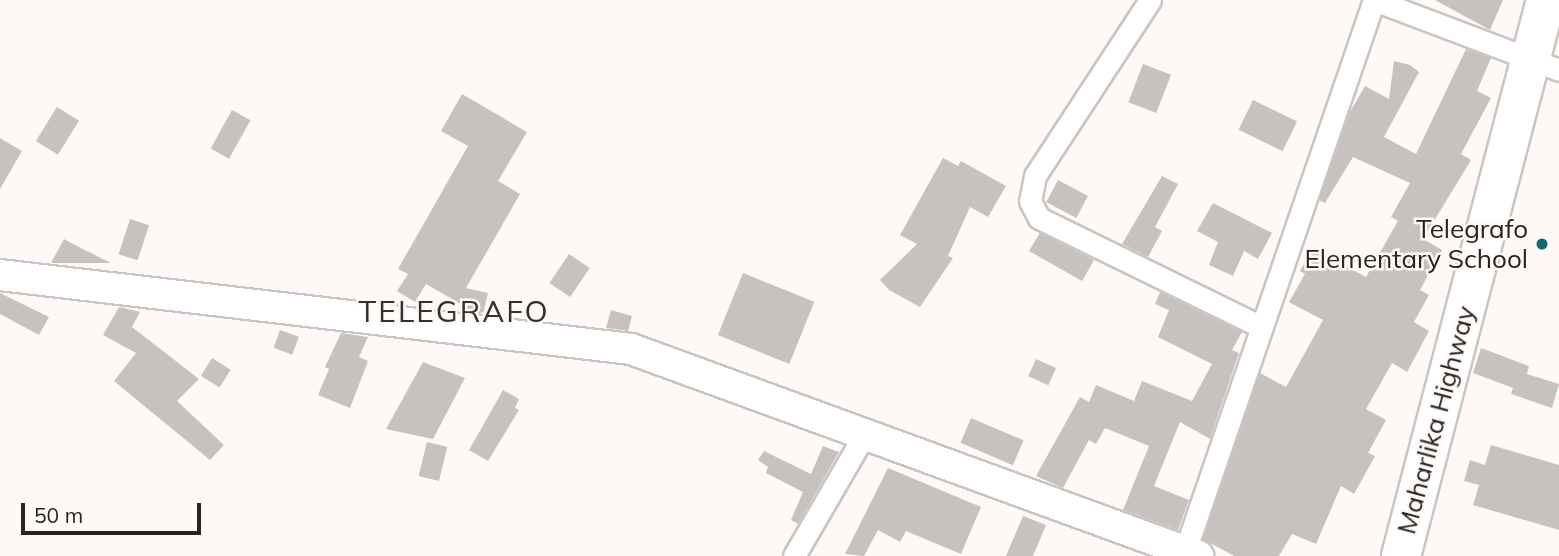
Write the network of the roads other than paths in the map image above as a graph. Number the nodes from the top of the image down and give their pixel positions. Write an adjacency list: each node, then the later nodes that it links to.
1 (1150, 0): 6 (street)
2 (1374, 0): 4 (street); 6 (street)
3 (1546, 0): 4 (highway, Maharlika Highway)
4 (1545, 64): 10 (highway, Maharlika Highway)
5 (0, 275): 7 (street)
6 (1259, 326): 8 (street)
7 (866, 432): 8 (street); 9 (street)
8 (1191, 554)
9 (794, 556)
10 (1401, 556)

